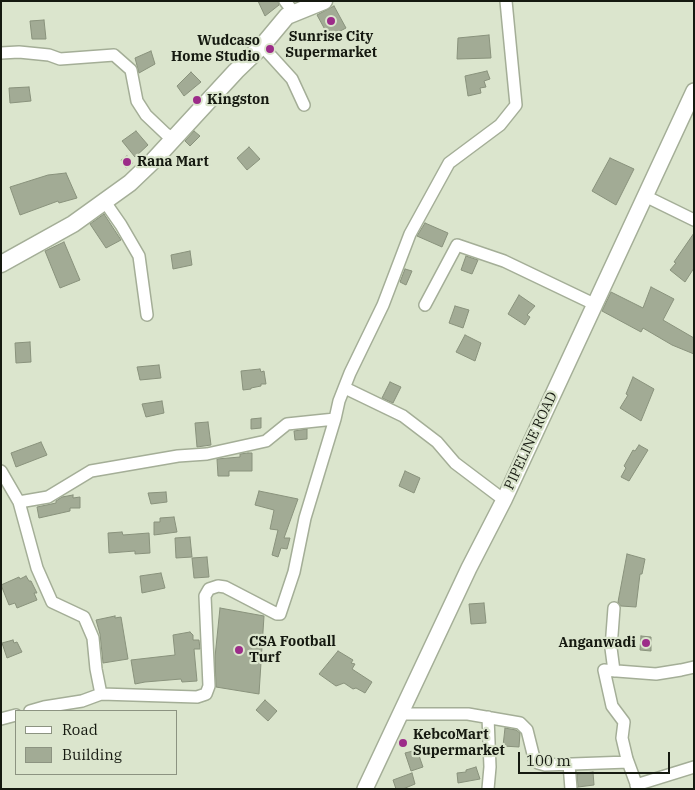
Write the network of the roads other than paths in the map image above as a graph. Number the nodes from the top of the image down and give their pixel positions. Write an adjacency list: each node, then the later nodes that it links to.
1 (324, 1): 3 (main road)
2 (506, 1): 16 (street)
3 (290, 7): 4 (main road)
4 (262, 46): 7 (street); 8 (main road)
5 (1, 53): 8 (street)
6 (694, 91): 9 (street, PIPELINE ROAD)
7 (304, 105)
8 (174, 138): 10 (main road)
9 (645, 196): 11 (street); 13 (street, PIPELINE ROAD)
10 (105, 202): 12 (main road); 15 (street)
11 (694, 220)
12 (1, 264)
13 (594, 304): 14 (street); 19 (street, PIPELINE ROAD)
14 (425, 305)
15 (146, 314)
16 (344, 388): 17 (street); 19 (street)
17 (335, 419): 20 (street); 24 (street)
18 (1, 471): 20 (street)
19 (504, 500): 26 (street, PIPELINE ROAD)
20 (19, 502): 24 (street)
21 (614, 608): 23 (street)
22 (694, 666): 23 (street)
23 (614, 671): 30 (street)
24 (101, 694): 25 (street)
25 (34, 710)
26 (401, 714): 28 (street); 34 (street, PIPELINE ROAD)
27 (15, 715): 29 (street)
28 (488, 717): 31 (street); 35 (street)
29 (1, 719)
30 (628, 762): 31 (street); 33 (street)
31 (569, 764): 36 (street)
32 (694, 767): 33 (street)
33 (637, 787)
34 (365, 789)
35 (488, 789)
36 (571, 789)

